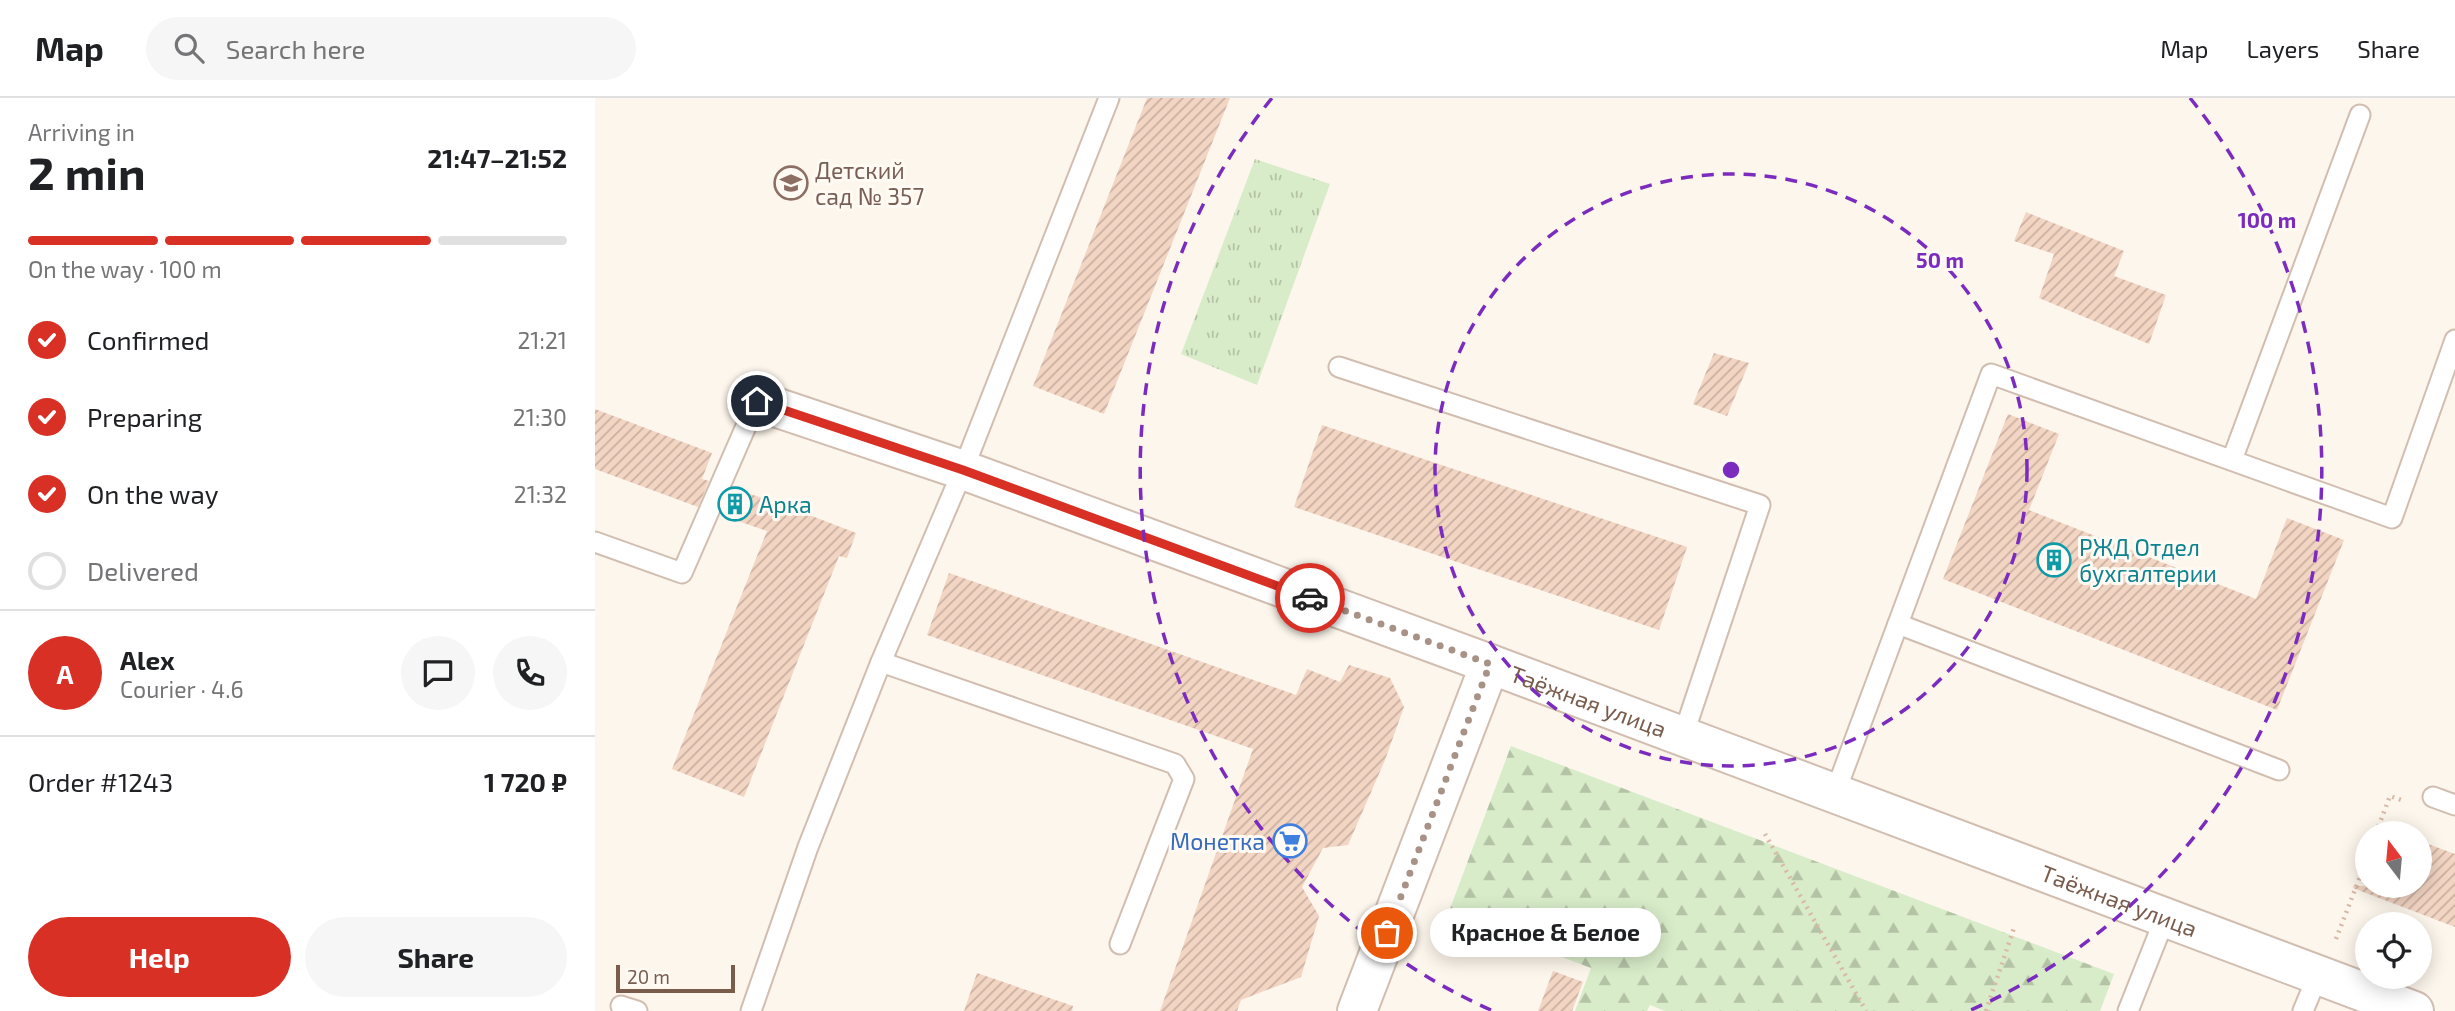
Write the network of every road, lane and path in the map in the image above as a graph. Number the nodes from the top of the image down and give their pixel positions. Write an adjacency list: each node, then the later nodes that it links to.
1 (1109, 98): 7 (lane)
2 (2360, 116): 6 (lane)
3 (2455, 340): 6 (lane)
4 (1339, 367): 12 (lane)
5 (757, 401): 7 (street, Таёжная улица); 8 (lane)
6 (2232, 460): 9 (lane)
7 (963, 470): 10 (lane); 11 (street, Таёжная улица)
8 (595, 542)
9 (1898, 624): 13 (lane); 14 (lane)
10 (881, 662): 22 (lane); 24 (lane)
11 (1490, 664): 12 (street, Таёжная улица); 25 (street)
12 (1683, 736): 14 (street, Таёжная улица)
13 (2279, 770)
14 (1835, 793): 19 (street, Таёжная улица)
15 (2434, 797): 16 (lane)
16 (2455, 805)
17 (1765, 834): 26 (path)
18 (2355, 890): 21 (path)
19 (2165, 918): 23 (street, Таёжная улица); 28 (lane)
20 (2014, 928): 27 (path)
21 (2336, 940)
22 (1120, 944)
23 (2318, 975): 29 (lane); 30 (street, Таёжная улица)
24 (751, 1011)
25 (1357, 1011)
26 (1866, 1011)
27 (1986, 1011)
28 (2129, 1011)
29 (2303, 1011)
30 (2414, 1011)

